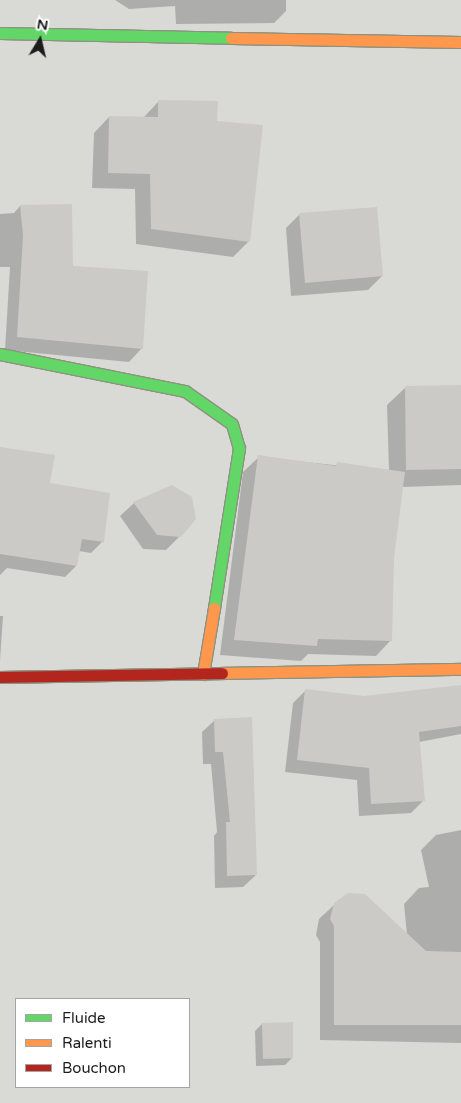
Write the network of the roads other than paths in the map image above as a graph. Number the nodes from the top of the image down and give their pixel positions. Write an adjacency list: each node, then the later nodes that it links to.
1 (0, 33): 2 (street)
2 (461, 42)
3 (0, 354): 5 (street)
4 (461, 669): 5 (street)
5 (204, 674): 6 (street)
6 (0, 677)

